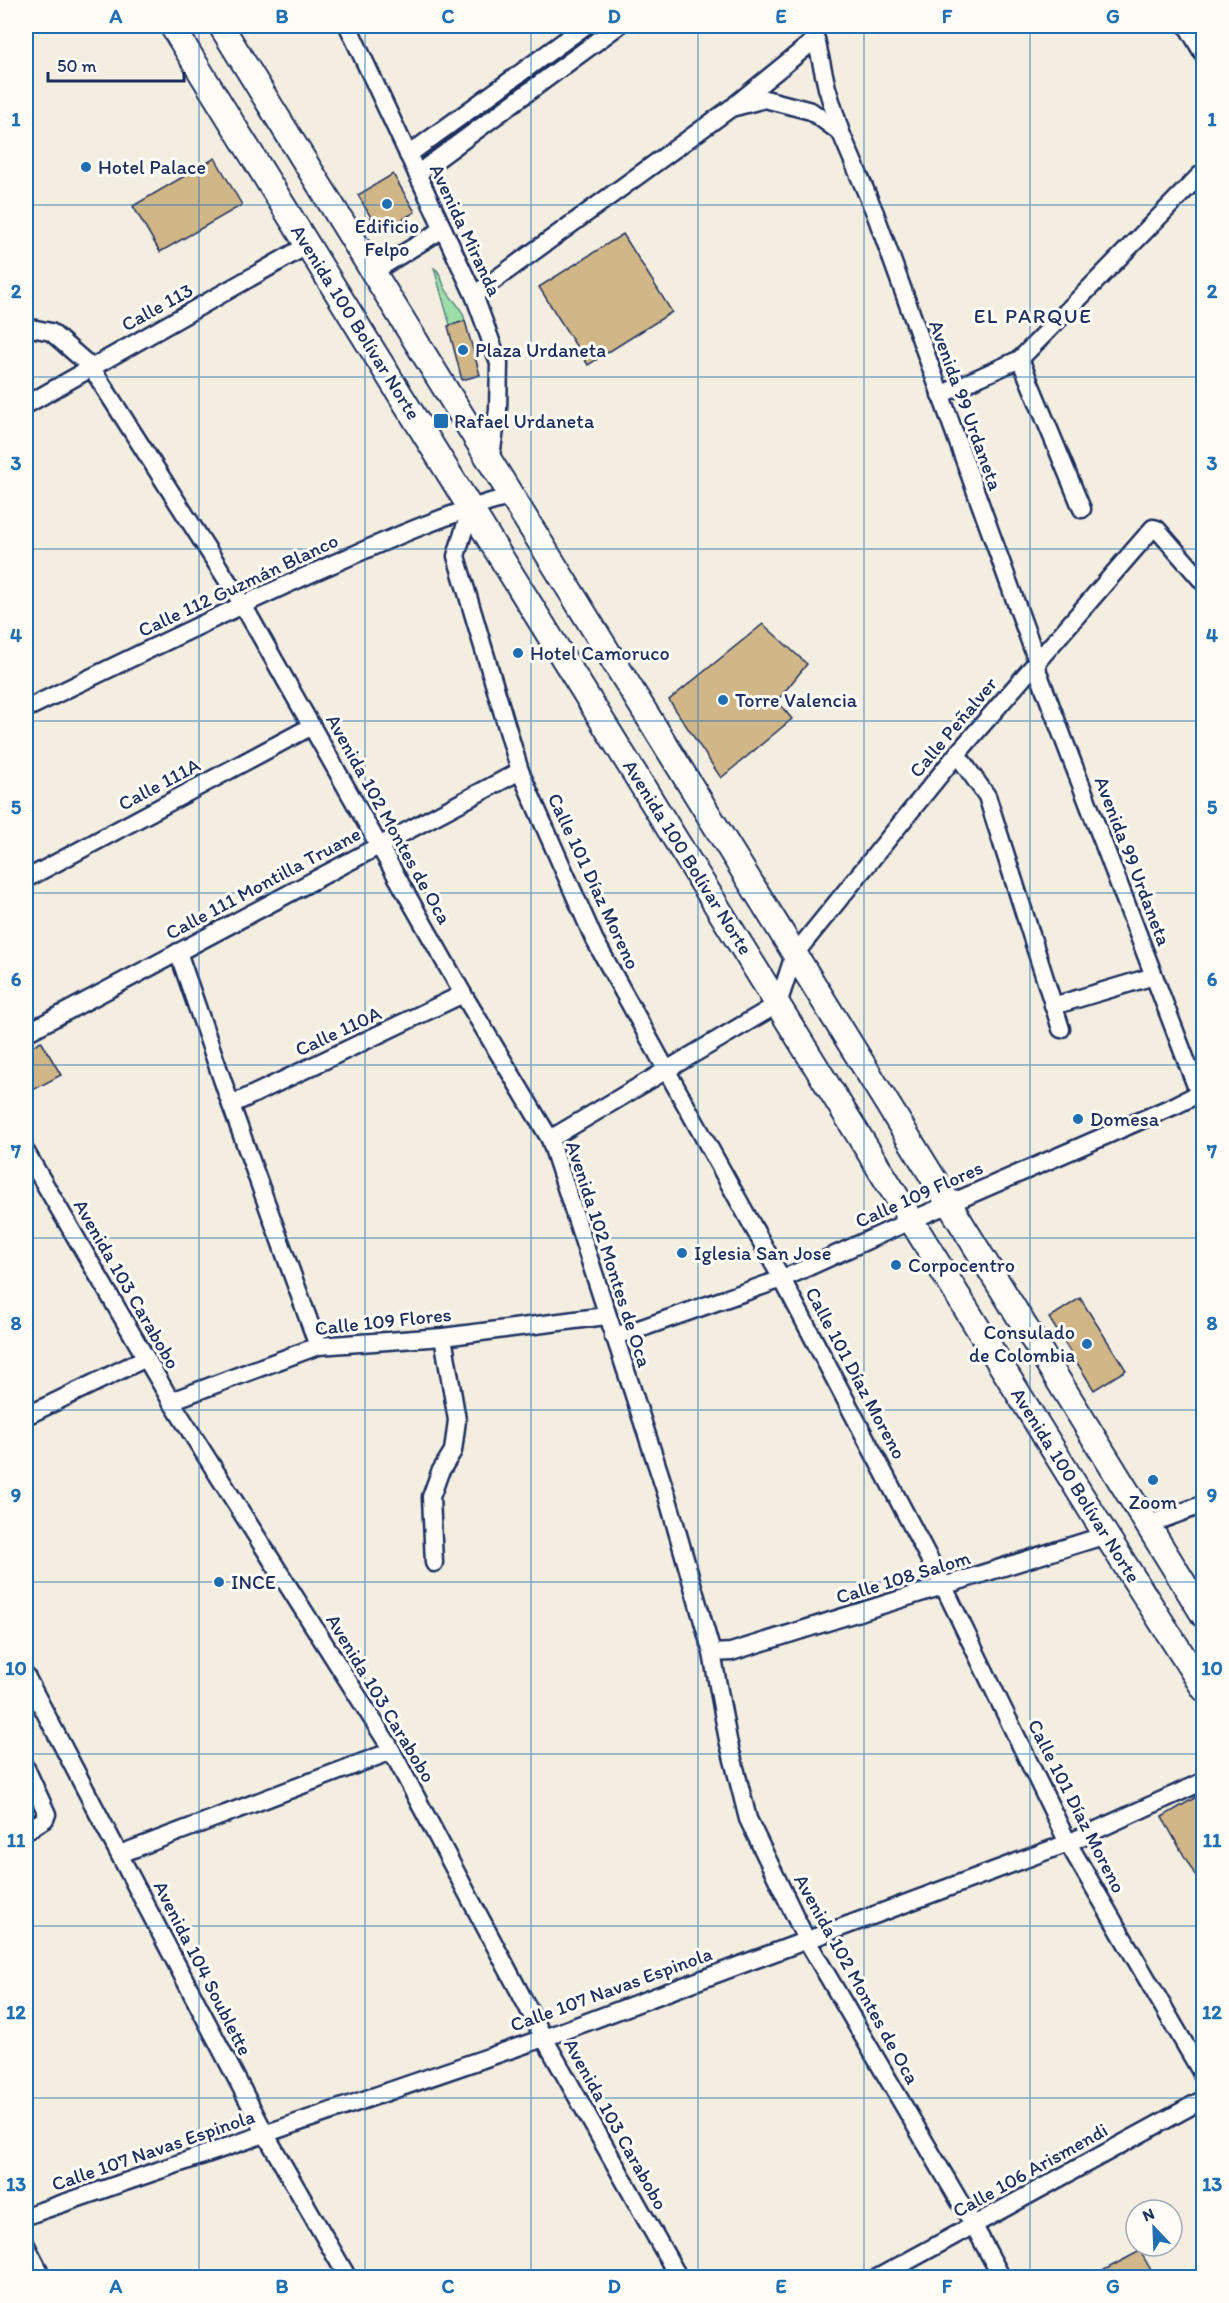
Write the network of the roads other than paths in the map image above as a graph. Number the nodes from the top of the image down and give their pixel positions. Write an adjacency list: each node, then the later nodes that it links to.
1 (172, 26): 14 (main road, Avenida 100 Bolívar Norte)
2 (221, 26): 15 (main road, Avenida 100 Bolívar Norte)
3 (348, 26): 10 (street, Avenida Miranda)
4 (585, 26): 10 (street)
5 (618, 26): 11 (street)
6 (1187, 26): 7 (street)
7 (1203, 55)
8 (731, 108): 9 (street); 9 (street, Avenida 99 Urdaneta); 16 (street)
9 (841, 133): 20 (street, Avenida 99 Urdaneta)
10 (408, 155): 11 (street, Avenida Miranda)
11 (417, 174): 13 (street, Avenida Miranda)
12 (1200, 175): 18 (street)
13 (443, 230): 15 (street); 16 (street, Avenida Miranda)
14 (308, 245): 19 (street, Calle 113); 24 (main road, Avenida 100 Bolívar Norte)
15 (373, 272): 22 (main road, Avenida 100 Bolívar Norte)
16 (474, 295): 22 (street, Avenida Miranda)
17 (26, 327): 19 (street, Avenida 102 Montes de Oca)
18 (1020, 359): 20 (street); 25 (street)
19 (92, 368): 21 (street, Calle 113); 27 (street, Avenida 102 Montes de Oca)
20 (940, 395): 28 (street, Avenida 99 Urdaneta)
21 (26, 405)
22 (490, 462): 23 (main road, Avenida 100 Bolívar Norte)
23 (512, 496): 24 (street, Calle 112 Guzmán Blanco); 36 (main road, Avenida 100 Bolívar Norte)
24 (471, 507): 27 (street, Calle 112 Guzmán Blanco); 32 (street, Calle 101 Díaz Moreno); 39 (main road, Avenida 100 Bolívar Norte)
25 (1082, 509)
26 (1203, 583): 28 (street, Calle Peñalver)
27 (243, 605): 29 (street, Calle 112 Guzmán Blanco); 30 (street, Avenida 102 Montes de Oca)
28 (1037, 661): 31 (street, Calle Peñalver); 37 (street, Avenida 99 Urdaneta)
29 (26, 709)
30 (312, 726): 33 (street, Avenida 102 Montes de Oca); 34 (street, Calle 111A)
31 (957, 754): 36 (street, Calle Peñalver); 40 (street)
32 (520, 771): 33 (street, Calle 111 Montilla Truane); 43 (street, Calle 101 Díaz Moreno)
33 (379, 846): 35 (street, Calle 111 Montilla Truane); 38 (street, Avenida 102 Montes de Oca)
34 (26, 879)
35 (178, 952): 42 (street, Calle 111 Montilla Truane); 45 (street)
36 (794, 955): 39 (street); 48 (main road, Avenida 100 Bolívar Norte)
37 (1154, 975): 40 (street); 44 (street, Avenida 99 Urdaneta)
38 (463, 994): 45 (street, Calle 110A); 46 (street, Avenida 102 Montes de Oca)
39 (778, 1004): 43 (street); 49 (main road, Avenida 100 Bolívar Norte)
40 (1053, 1006): 41 (street)
41 (1061, 1029)
42 (26, 1033)
43 (668, 1070): 46 (street); 50 (street, Calle 101 Díaz Moreno)
44 (1202, 1095): 48 (street, Calle 109 Flores)
45 (231, 1105): 54 (street)
46 (550, 1139): 51 (street, Avenida 102 Montes de Oca)
47 (26, 1152): 55 (street, Avenida 103 Carabobo)
48 (949, 1204): 49 (street, Calle 109 Flores); 59 (main road, Avenida 100 Bolívar Norte)
49 (912, 1220): 50 (street, Calle 109 Flores); 60 (main road, Avenida 100 Bolívar Norte)
50 (782, 1279): 52 (street, Calle 109 Flores); 62 (street, Calle 101 Díaz Moreno)
51 (606, 1316): 52 (street, Avenida 102 Montes de Oca); 53 (street, Calle 109 Flores)
52 (613, 1336): 64 (street, Avenida 102 Montes de Oca)
53 (443, 1337): 54 (street, Calle 109 Flores); 61 (street)
54 (318, 1346): 56 (street, Calle 109 Flores)
55 (146, 1358): 56 (street, Avenida 103 Carabobo); 57 (street)
56 (171, 1401): 67 (street, Avenida 103 Carabobo)
57 (26, 1416)
58 (1203, 1504): 59 (street)
59 (1147, 1525): 63 (main road, Avenida 100 Bolívar Norte)
60 (1106, 1535): 62 (street, Calle 108 Salom); 66 (main road, Avenida 100 Bolívar Norte)
61 (434, 1563)
62 (944, 1587): 64 (street, Calle 108 Salom); 71 (street, Calle 101 Díaz Moreno)
63 (1203, 1616)
64 (712, 1653): 73 (street, Avenida 102 Montes de Oca)
65 (26, 1676): 72 (street, Avenida 104 Soublette)
66 (1203, 1689)
67 (392, 1751): 72 (street); 74 (street, Avenida 103 Carabobo)
68 (26, 1768): 70 (street)
69 (1203, 1781): 71 (street, Calle 107 Navas Espinola)
70 (26, 1831)
71 (1068, 1843): 73 (street, Calle 107 Navas Espinola); 75 (street, Calle 101 Díaz Moreno)
72 (120, 1854): 77 (street, Avenida 104 Soublette)
73 (806, 1940): 74 (street, Calle 107 Navas Espinola); 79 (street, Avenida 102 Montes de Oca)
74 (543, 2038): 77 (street, Calle 107 Navas Espinola); 83 (street, Avenida 103 Carabobo)
75 (1203, 2076)
76 (1203, 2099): 79 (street, Calle 106 Arismendi)
77 (266, 2135): 78 (street, Calle 107 Navas Espinola); 82 (street, Avenida 104 Soublette)
78 (26, 2216)
79 (974, 2226): 84 (street, Calle 106 Arismendi); 85 (street, Avenida 102 Montes de Oca)
80 (26, 2245): 81 (street)
81 (43, 2277)
82 (348, 2277)
83 (679, 2277)
84 (877, 2277)
85 (1002, 2277)

